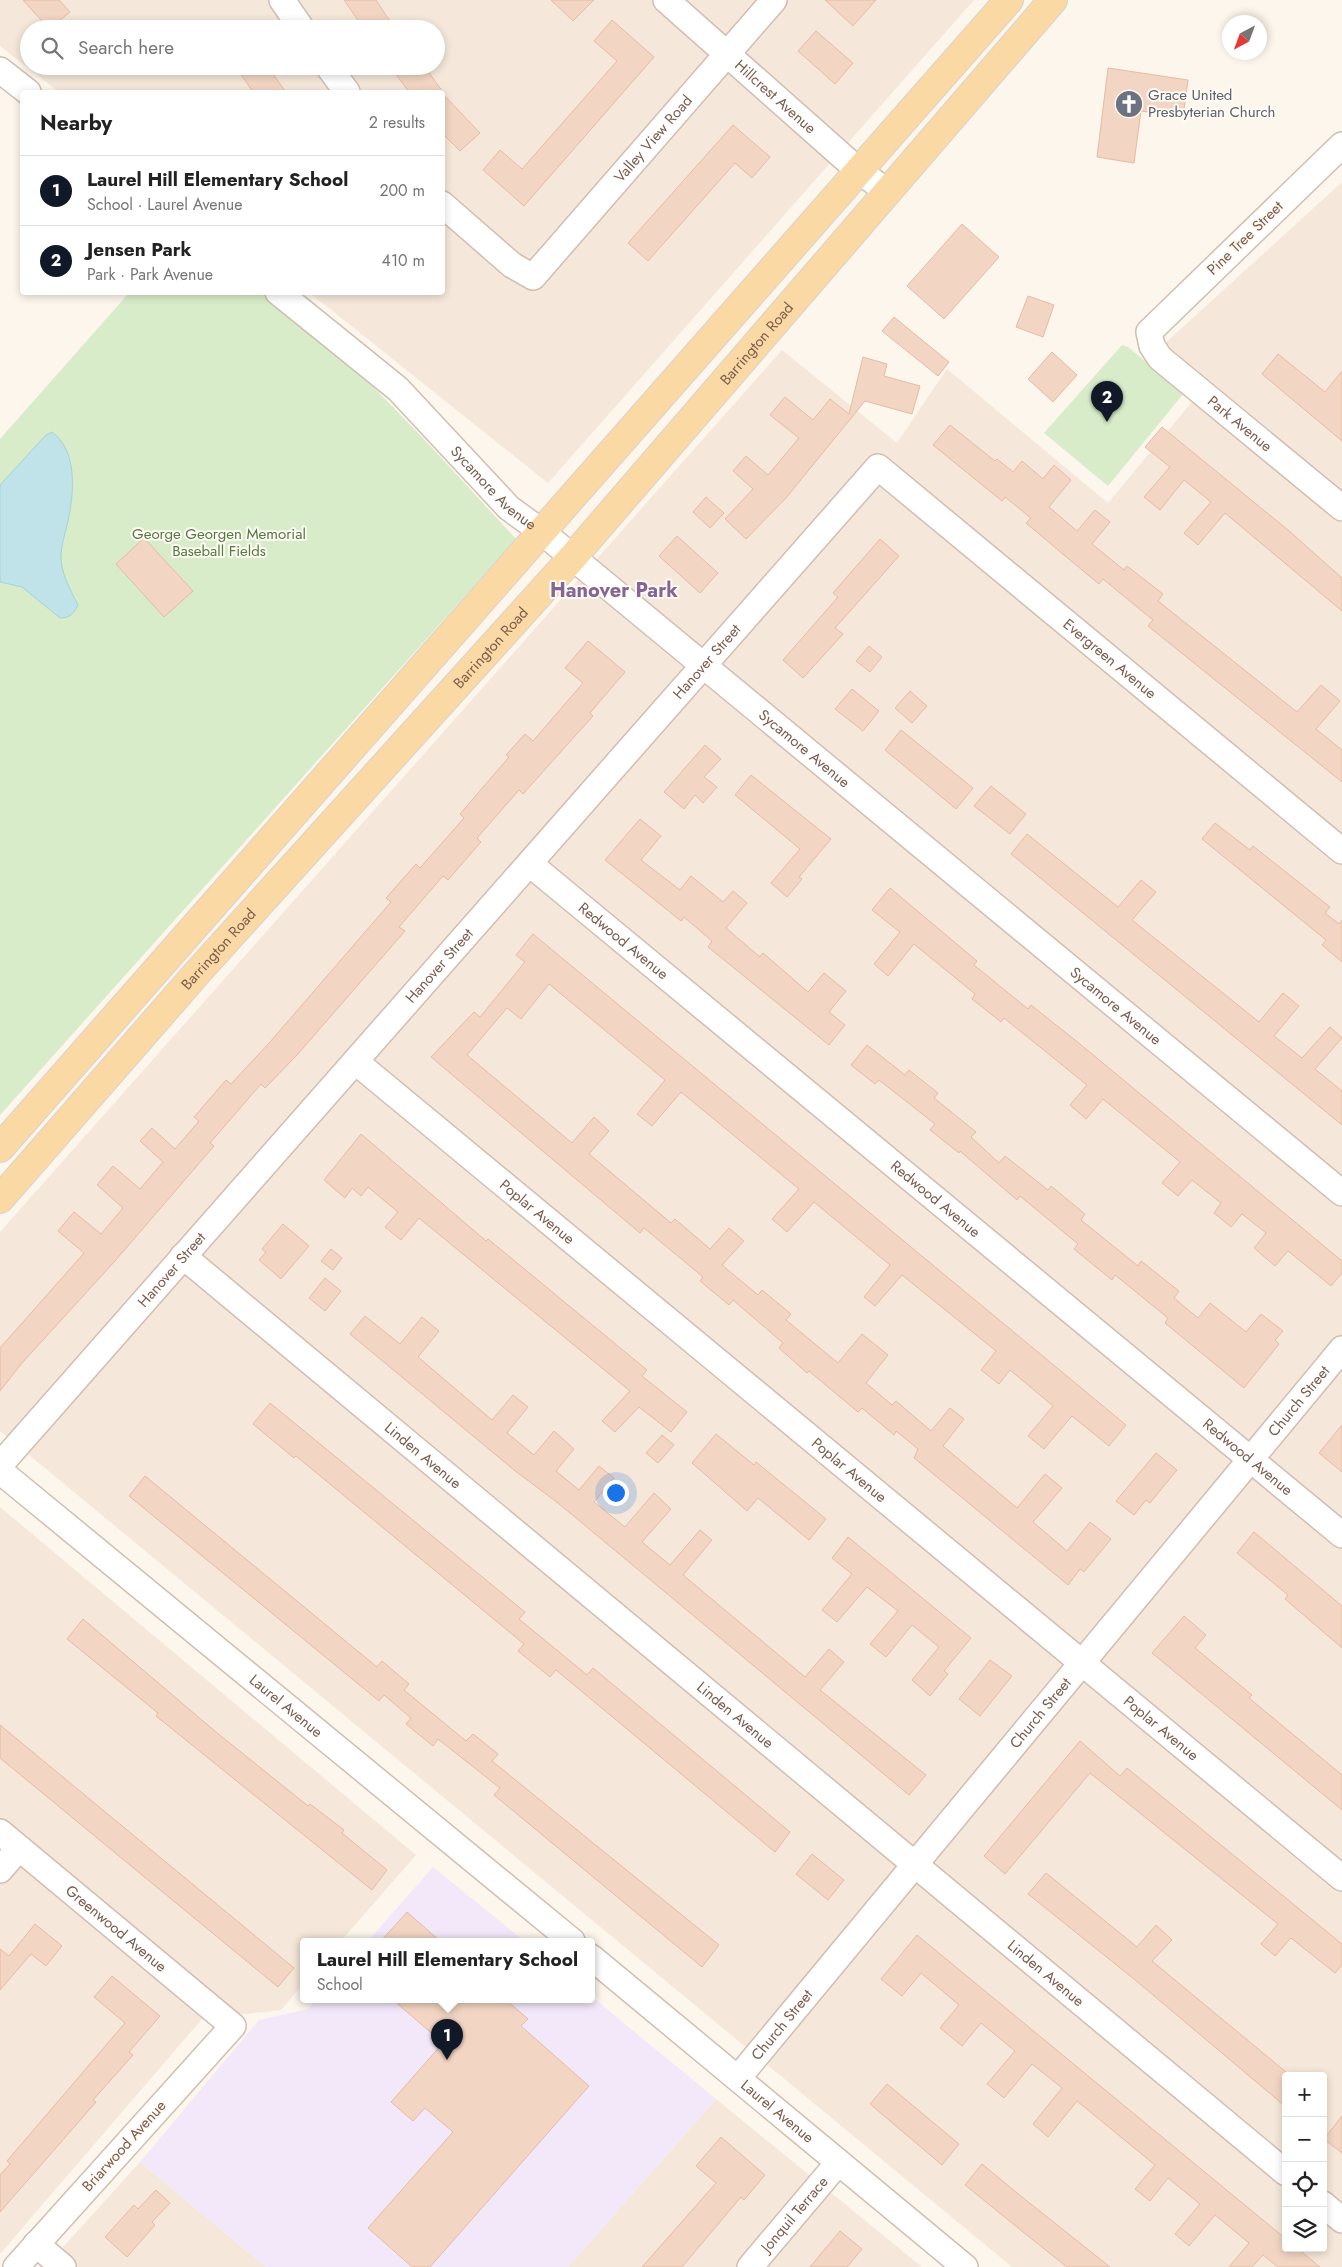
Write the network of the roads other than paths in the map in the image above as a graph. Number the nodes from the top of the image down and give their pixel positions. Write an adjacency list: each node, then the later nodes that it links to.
1 (282, 0): 6 (street)
2 (666, 0): 7 (street, Hillcrest Avenue)
3 (774, 0): 7 (street, Valley View Road)
4 (1009, 0): 13 (main road)
5 (1052, 0): 14 (main road, Barrington Road)
6 (296, 20)
7 (728, 53): 13 (street, Hillcrest Avenue); 15 (street, Valley View Road)
8 (0, 70): 10 (street)
9 (335, 75): 11 (street)
10 (25, 90)
11 (346, 90)
12 (1341, 146): 17 (street, Pine Tree Street)
13 (859, 171): 14 (street, Hillcrest Avenue); 20 (main road)
14 (888, 192): 21 (main road, Barrington Road)
15 (445, 207)
16 (282, 295): 20 (street, Sycamore Avenue)
17 (1149, 332): 19 (street, Park Avenue)
18 (878, 467): 22 (street, Hanover Street); 23 (street, Evergreen Avenue)
19 (1342, 508)
20 (542, 532): 21 (street, Sycamore Avenue); 26 (main road)
21 (572, 558): 22 (street, Sycamore Avenue); 28 (main road, Barrington Road)
22 (701, 665): 24 (street, Hanover Street); 27 (street, Sycamore Avenue)
23 (1342, 851)
24 (530, 864): 25 (street, Hanover Street); 31 (street, Redwood Avenue)
25 (356, 1062): 29 (street, Hanover Street); 35 (street, Poplar Avenue)
26 (0, 1148)
27 (1342, 1193)
28 (0, 1199)
29 (183, 1256): 32 (street, Hanover Street); 38 (street, Linden Avenue)
30 (1342, 1349): 31 (street, Church Street)
31 (1250, 1460): 34 (street, Redwood Avenue); 35 (street, Church Street)
32 (0, 1465)
33 (0, 1471): 41 (street, Laurel Avenue)
34 (1342, 1535)
35 (1082, 1664): 38 (street, Church Street); 40 (street, Poplar Avenue)
36 (0, 1832): 37 (street, Greenwood Avenue)
37 (19, 1848): 39 (street); 43 (street, Greenwood Avenue)
38 (915, 1866): 44 (street, Church Street); 46 (street, Linden Avenue)
39 (0, 1870)
40 (1342, 1878)
41 (568, 1938)
42 (595, 1960): 44 (street, Laurel Avenue)
43 (232, 2026): 49 (street, Briarwood Avenue)
44 (738, 2078): 45 (street, Laurel Avenue)
45 (838, 2163): 52 (street, Jonquil Terrace); 53 (street, Laurel Avenue)
46 (1282, 2170)
47 (1327, 2207): 48 (street)
48 (1342, 2220)
49 (36, 2244): 50 (street, Briarwood Avenue); 51 (street)
50 (16, 2267)
51 (63, 2267)
52 (750, 2267)
53 (965, 2267)

